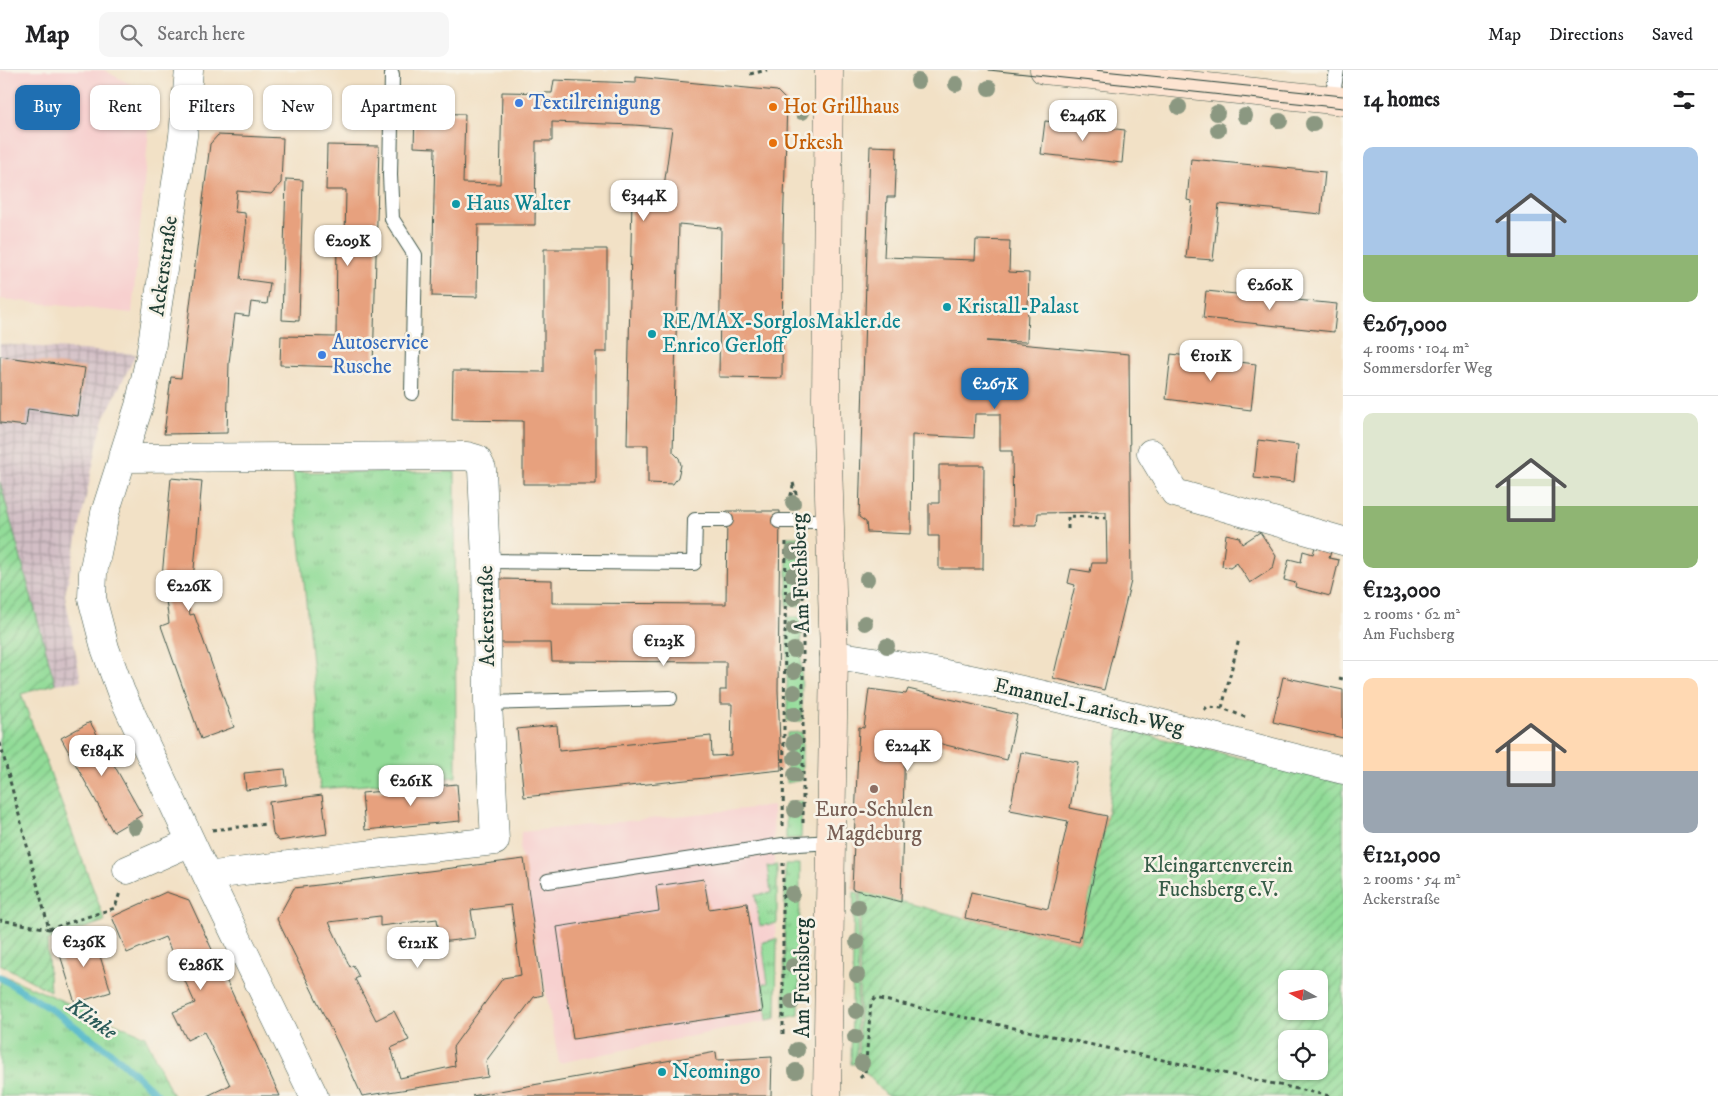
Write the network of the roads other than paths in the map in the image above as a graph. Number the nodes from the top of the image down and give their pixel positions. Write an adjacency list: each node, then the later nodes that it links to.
1 (189, 70): 9 (street, Ackerstraße)
2 (829, 70): 12 (main road, Am Fuchsberg)
3 (1044, 70): 6 (main road)
4 (1337, 70): 6 (lane)
5 (392, 74): 7 (lane)
6 (1338, 100)
7 (412, 393)
8 (1150, 453): 13 (street)
9 (122, 458): 14 (street, Ackerstraße); 19 (street, Ackerstraße)
10 (726, 520): 14 (lane)
11 (783, 521): 12 (lane)
12 (830, 521): 15 (main road, Am Fuchsberg)
13 (1343, 541)
14 (486, 561): 17 (street, Ackerstraße)
15 (834, 655): 18 (street, Emanuel-Larisch-Weg); 20 (main road, Am Fuchsberg)
16 (670, 698): 17 (lane)
17 (488, 703): 22 (street, Ackerstraße)
18 (1343, 770)
19 (189, 838): 21 (street); 22 (street, Ackerstraße)
20 (831, 842): 23 (lane); 25 (main road, Am Fuchsberg)
21 (127, 870)
22 (207, 876): 24 (street, Ackerstraße)
23 (548, 881)
24 (314, 1096)
25 (827, 1096)

